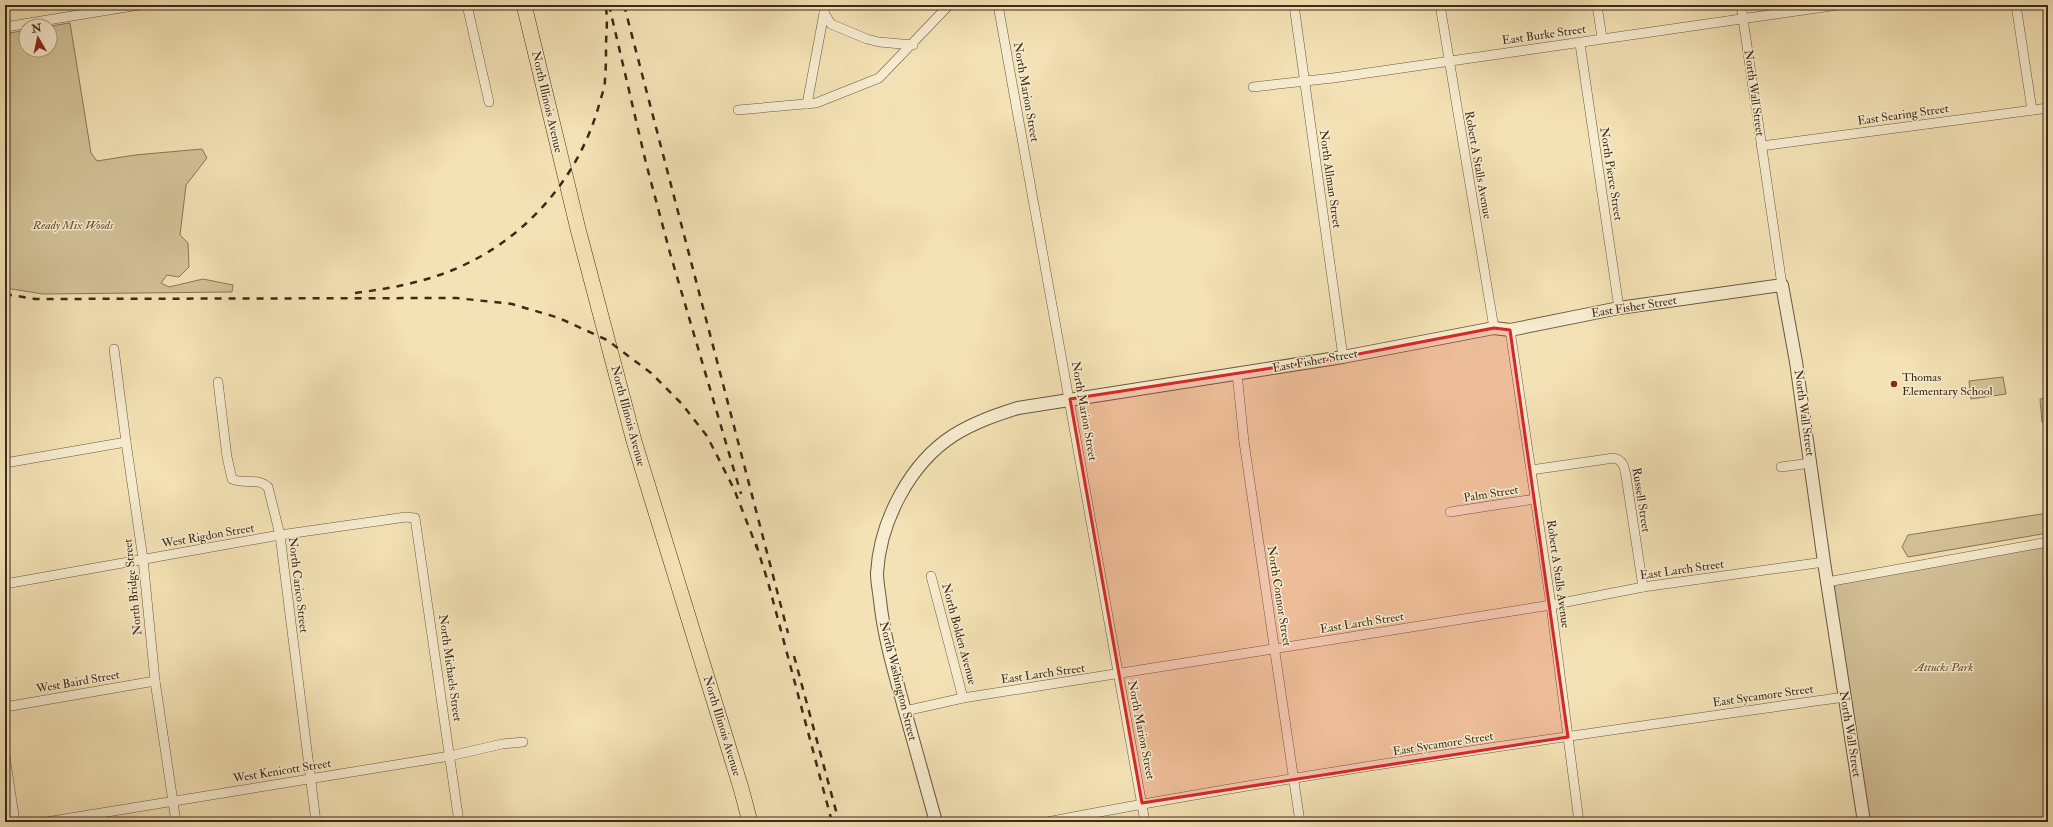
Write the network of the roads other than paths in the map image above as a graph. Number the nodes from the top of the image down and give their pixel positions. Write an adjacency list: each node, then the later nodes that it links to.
1 (139, 5): 14 (street)
2 (467, 5): 21 (street)
3 (524, 5): 74 (main road, North Illinois Avenue)
4 (949, 5): 16 (street)
5 (998, 5): 35 (street, North Marion Street)
6 (1294, 5): 19 (street, North Allman Street)
7 (1440, 5): 18 (street, Robert A Stalls Avenue)
8 (1597, 5): 15 (street)
9 (1741, 5): 13 (street, North Wall Street)
10 (1838, 5): 13 (street, East Burke Street)
11 (2016, 5): 25 (street)
12 (824, 9): 16 (street); 22 (street)
13 (1743, 20): 15 (street, East Burke Street); 26 (street, North Wall Street)
14 (5, 27)
15 (1602, 38): 17 (street, East Burke Street)
16 (913, 44): 22 (street)
17 (1580, 44): 18 (street, East Burke Street); 28 (street, North Pierce Street)
18 (1448, 61): 19 (street, East Burke Street); 29 (street, Robert A Stalls Avenue)
19 (1304, 81): 20 (street, East Burke Street); 32 (street, North Allman Street)
20 (1253, 87)
21 (489, 102)
22 (807, 104): 24 (street)
23 (2048, 108): 25 (street, East Searing Street)
24 (738, 110)
25 (2032, 110): 26 (street, East Searing Street)
26 (1761, 146): 27 (street, North Wall Street)
27 (1782, 285): 28 (street, East Fisher Street); 37 (street, North Wall Street)
28 (1619, 308): 30 (street, East Fisher Street)
29 (1494, 328): 30 (street, East Fisher Street); 32 (street, East Fisher Street)
30 (1510, 330): 40 (street, Robert A Stalls Avenue)
31 (114, 349): 36 (street, North Bridge Street)
32 (1344, 357): 33 (street, East Fisher Street)
33 (1238, 373): 35 (street, East Fisher Street); 54 (street, North Connor Street)
34 (218, 382): 45 (street, North Carico Street)
35 (1070, 399): 43 (street, East Fisher Street); 55 (street, North Marion Street)
36 (126, 442): 38 (street); 47 (street, North Bridge Street)
37 (1811, 462): 39 (street); 48 (street, North Wall Street)
38 (5, 463)
39 (1781, 467)
40 (1531, 470): 41 (street, Robert A Stalls Avenue); 52 (street, Russell Street)
41 (1535, 499): 42 (street, Palm Street); 53 (street, Robert A Stalls Avenue)
42 (1450, 512)
43 (892, 515): 60 (street, North Washington Street)
44 (415, 518): 45 (street, West Rigdon Street); 64 (street, North Michaels Street)
45 (280, 535): 47 (street, West Rigdon Street); 65 (street, North Carico Street)
46 (2048, 542): 50 (street)
47 (143, 559): 51 (street, West Rigdon Street); 56 (street, North Bridge Street)
48 (1824, 562): 50 (street, North Wall Street); 52 (street, East Larch Street)
49 (931, 576): 58 (street, North Bolden Avenue)
50 (1827, 582): 57 (street, North Wall Street)
51 (5, 584)
52 (1643, 587): 53 (street, East Larch Street)
53 (1551, 605): 54 (street, East Larch Street); 61 (street, Robert A Stalls Avenue)
54 (1276, 648): 55 (street, East Larch Street); 66 (street, North Connor Street)
55 (1118, 675): 58 (street, East Larch Street); 68 (street, North Marion Street)
56 (155, 681): 59 (street, West Baird Street); 67 (street, North Bridge Street)
57 (1844, 697): 61 (street, East Sycamore Street); 80 (street, North Wall Street)
58 (964, 698): 60 (street, East Larch Street)
59 (5, 707)
60 (905, 711): 75 (street, North Washington Street)
61 (1568, 737): 66 (street, East Sycamore Street); 79 (street, Robert A Stalls Avenue)
62 (523, 742): 64 (street, West Kenicott Street)
63 (5, 756): 69 (street)
64 (450, 756): 65 (street, West Kenicott Street); 73 (street, North Michaels Street)
65 (310, 779): 67 (street, West Kenicott Street); 72 (street, North Carico Street)
66 (1294, 779): 68 (street, East Sycamore Street); 78 (street, North Connor Street)
67 (173, 801): 70 (street, West Kenicott Street); 71 (street, North Bridge Street)
68 (1142, 804): 76 (street, East Sycamore Street); 77 (street, North Marion Street)
69 (15, 822)
70 (46, 822)
71 (176, 822)
72 (316, 822)
73 (459, 822)
74 (750, 822)
75 (936, 822)
76 (1047, 822)
77 (1145, 822)
78 (1300, 822)
79 (1579, 822)
80 (1864, 822)

